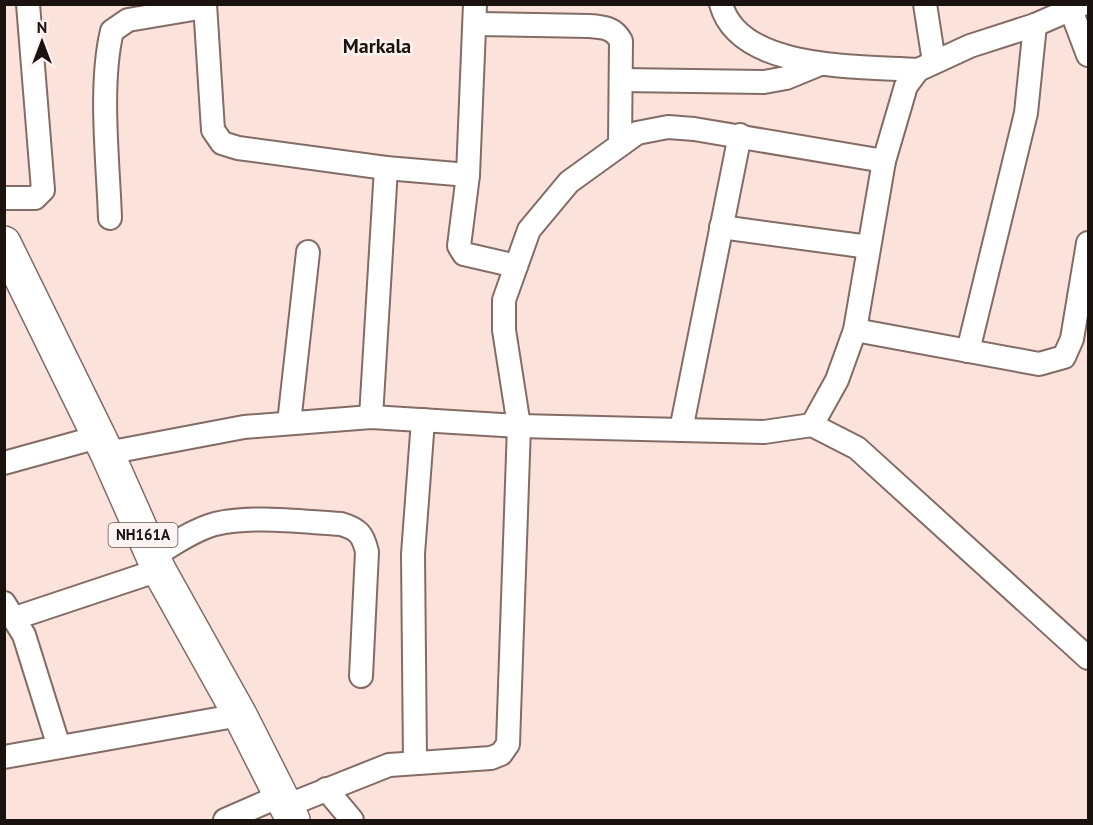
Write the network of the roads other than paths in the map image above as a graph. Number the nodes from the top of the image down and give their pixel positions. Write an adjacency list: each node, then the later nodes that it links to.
1 (28, 4): 17 (street)
2 (721, 4): 9 (street)
3 (925, 4): 10 (street)
4 (205, 6): 15 (street); 18 (street)
5 (1077, 8): 7 (street); 8 (street)
6 (475, 14): 11 (street); 16 (street)
7 (1035, 25): 10 (street); 26 (street)
8 (1089, 55)
9 (821, 63): 10 (street); 11 (street)
10 (926, 66): 14 (street)
11 (621, 80): 13 (street)
12 (740, 135): 13 (street); 14 (street); 19 (street)
13 (620, 144): 24 (street)
14 (884, 161): 22 (street)
15 (386, 168): 16 (street); 27 (street)
16 (468, 175): 24 (street)
17 (4, 198)
18 (110, 218)
19 (721, 227): 22 (street); 32 (street)
20 (4, 243): 33 (highway, NH161A)
21 (1089, 243): 26 (street)
22 (869, 247): 25 (street)
23 (308, 252): 29 (street)
24 (516, 266): 30 (street)
25 (855, 330): 26 (street); 31 (street)
26 (968, 351)
27 (371, 417): 28 (street); 29 (street)
28 (423, 420): 30 (street); 42 (street)
29 (289, 423): 33 (street)
30 (519, 426): 32 (street); 42 (street)
31 (812, 426): 32 (street); 37 (street)
32 (681, 430)
33 (102, 445): 34 (street); 35 (highway, NH161A)
34 (4, 463)
35 (156, 563): 36 (street); 38 (street); 39 (highway, NH161A)
36 (10, 611): 40 (street)
37 (1089, 658)
38 (361, 676)
39 (240, 715): 40 (street); 44 (highway, NH161A)
40 (59, 747): 41 (street)
41 (4, 757)
42 (415, 762): 43 (street)
43 (326, 789): 44 (street); 46 (street)
44 (275, 810): 45 (street)
45 (225, 820)
46 (352, 820)

